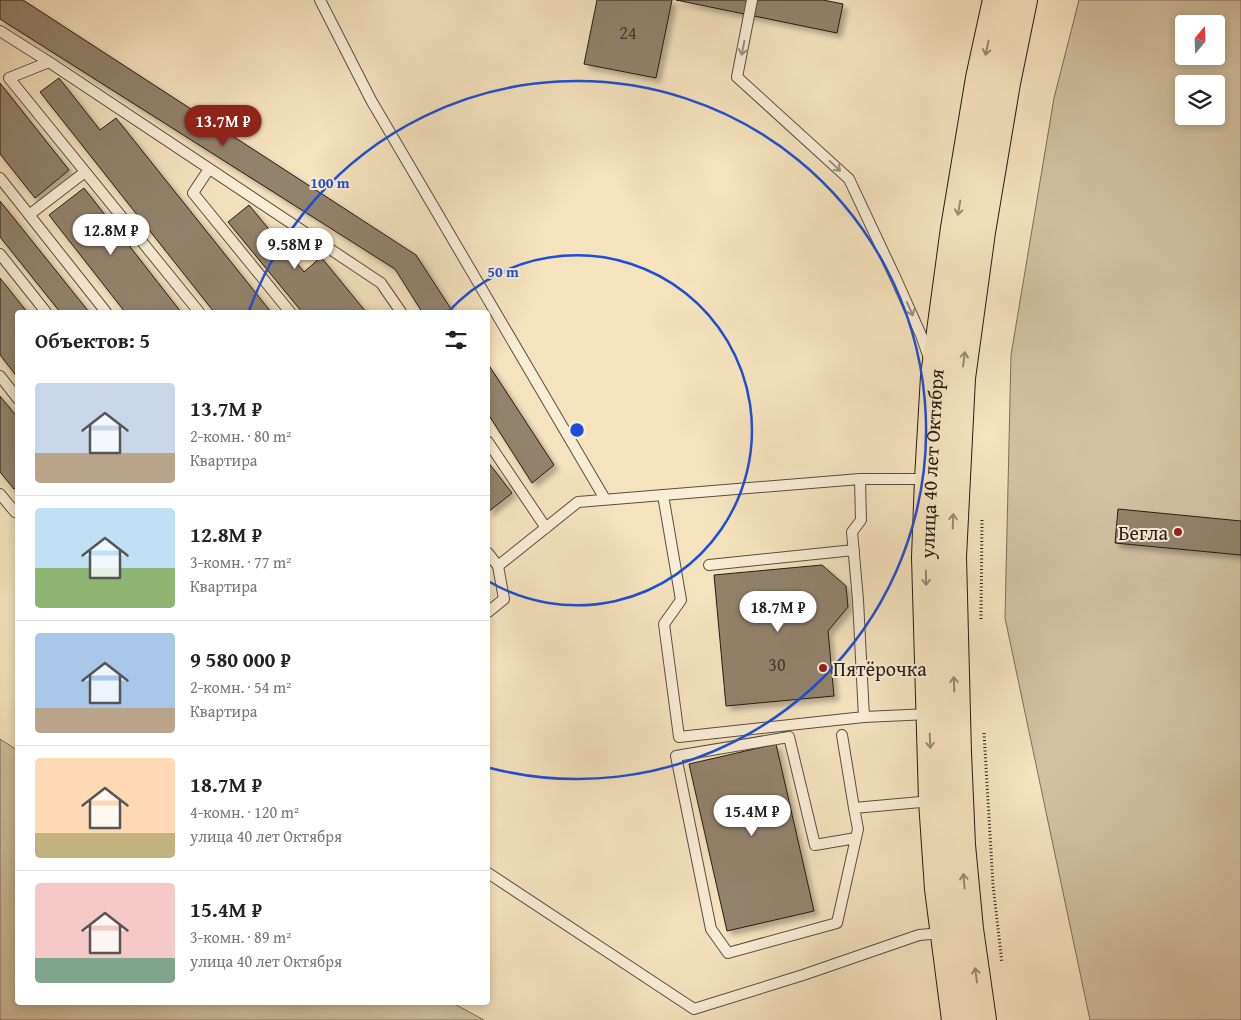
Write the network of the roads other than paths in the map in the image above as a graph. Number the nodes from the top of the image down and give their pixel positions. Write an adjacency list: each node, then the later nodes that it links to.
1 (320, 0): 25 (lane)
2 (752, 0): 18 (lane, one-way to 18)
3 (997, 0): 18 (main road, улица 40 лет Октября, one-way to 18)
4 (1023, 0): 40 (main road, улица 40 лет Октября, one-way to 4)
5 (0, 31): 6 (lane)
6 (49, 62): 7 (lane); 8 (lane)
7 (209, 169): 15 (lane); 16 (lane)
8 (85, 172): 10 (lane); 14 (lane)
9 (0, 178): 10 (lane)
10 (29, 215): 13 (lane)
11 (0, 254): 12 (lane)
12 (44, 310)
13 (104, 310)
14 (197, 310)
15 (288, 310)
16 (400, 310)
17 (0, 376): 19 (lane)
18 (935, 376): 21 (main road, улица 40 лет Октября)
19 (15, 395)
20 (490, 445): 27 (lane)
21 (929, 479): 22 (lane); 33 (main road, улица 40 лет Октября, one-way to 33)
22 (860, 480): 24 (lane); 28 (lane)
23 (0, 494): 26 (lane)
24 (663, 495): 25 (lane); 34 (lane)
25 (605, 499): 27 (lane)
26 (15, 512)
27 (546, 528): 31 (lane)
28 (854, 550): 30 (lane); 34 (lane)
29 (490, 556): 31 (lane)
30 (709, 565)
31 (498, 566): 32 (lane)
32 (490, 610)
33 (929, 714): 34 (lane); 36 (main road, улица 40 лет Октября, one-way to 36)
34 (864, 717)
35 (842, 735): 37 (lane)
36 (933, 801): 37 (lane); 40 (main road, улица 40 лет Октября)
37 (854, 808): 38 (lane)
38 (856, 838): 38 (lane)
39 (490, 874): 40 (lane)
40 (957, 931): 41 (main road); 42 (main road, one-way to 40)
41 (956, 1020)
42 (982, 1020)

